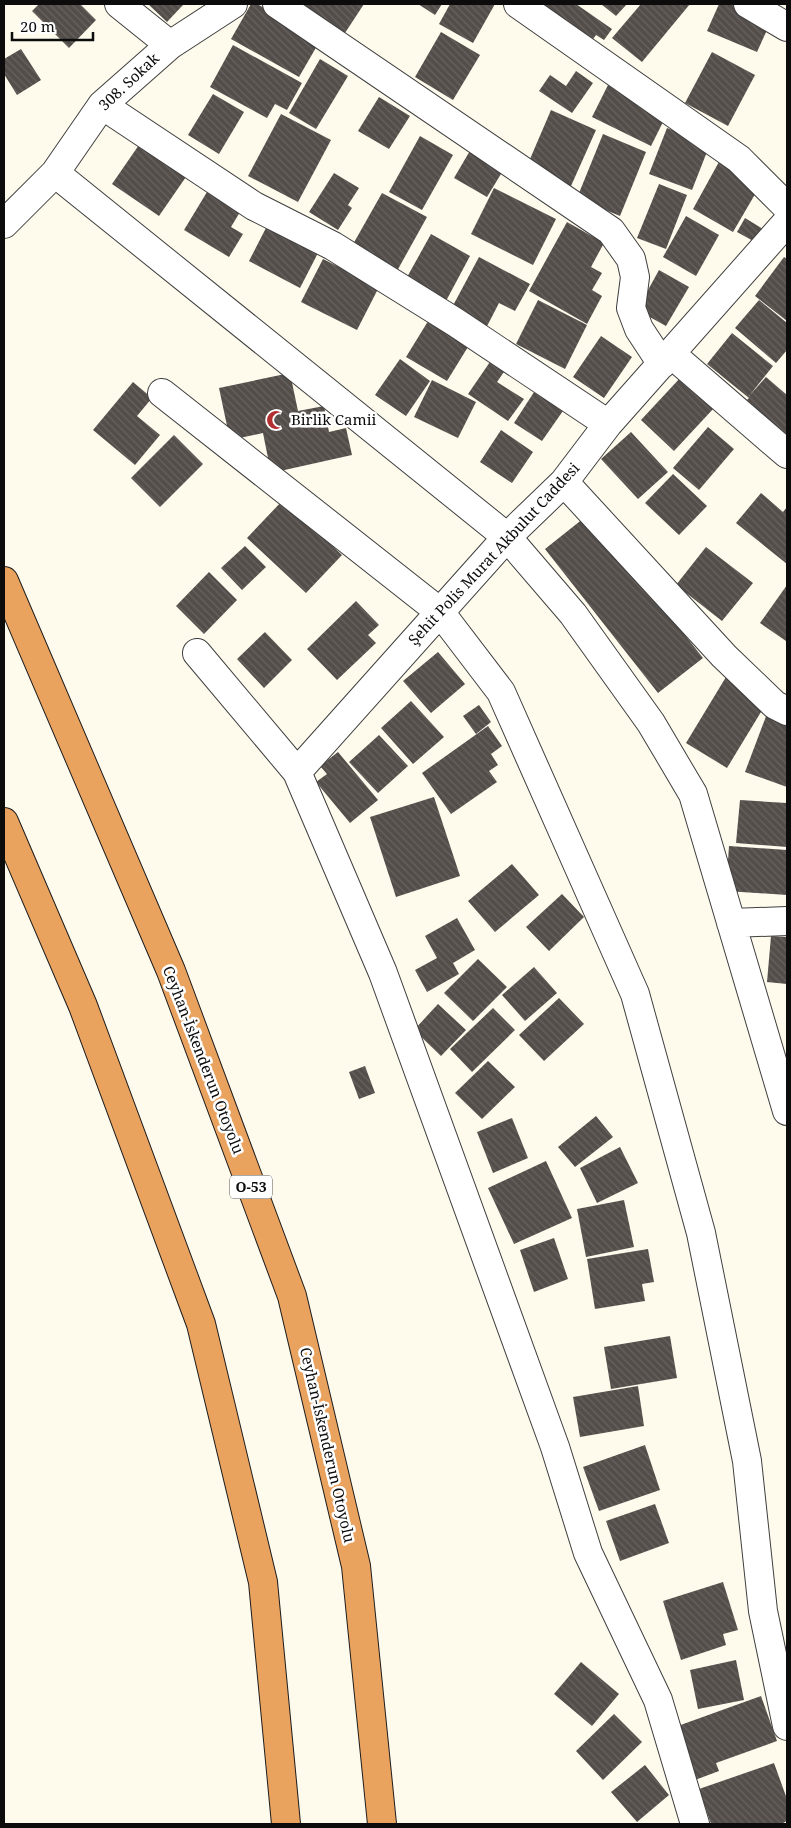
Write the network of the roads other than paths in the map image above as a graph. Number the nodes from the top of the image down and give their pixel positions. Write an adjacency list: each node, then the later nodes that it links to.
1 (119, 4): 7 (street)
2 (232, 4): 7 (street, 308. Sokak)
3 (278, 4): 13 (street)
4 (518, 4): 10 (street)
5 (748, 4): 6 (street)
6 (787, 27)
7 (170, 44): 8 (street, 308. Sokak)
8 (102, 105): 9 (street, 308. Sokak); 15 (street)
9 (55, 173): 12 (street, 308. Sokak); 18 (street)
10 (787, 207)
11 (787, 222): 13 (street, Şehit Polis Murat Akbulut Caddesi)
12 (4, 224)
13 (666, 358): 15 (street, Şehit Polis Murat Akbulut Caddesi); 16 (street)
14 (162, 393): 20 (street)
15 (608, 424): 17 (street, Şehit Polis Murat Akbulut Caddesi)
16 (787, 454)
17 (564, 482): 18 (street, Şehit Polis Murat Akbulut Caddesi); 22 (street)
18 (508, 537): 20 (street, Şehit Polis Murat Akbulut Caddesi); 26 (street)
19 (4, 581): 30 (highway, Ceyhan-İskenderun Otoyolu / O-53)
20 (440, 612): 23 (street, Şehit Polis Murat Akbulut Caddesi); 28 (street)
21 (197, 652): 23 (street)
22 (787, 711)
23 (297, 772): 31 (street)
24 (4, 822): 29 (highway)
25 (787, 921): 26 (street)
26 (731, 923): 27 (street)
27 (787, 1111)
28 (787, 1726)
29 (286, 1824)
30 (382, 1824)
31 (694, 1824)

